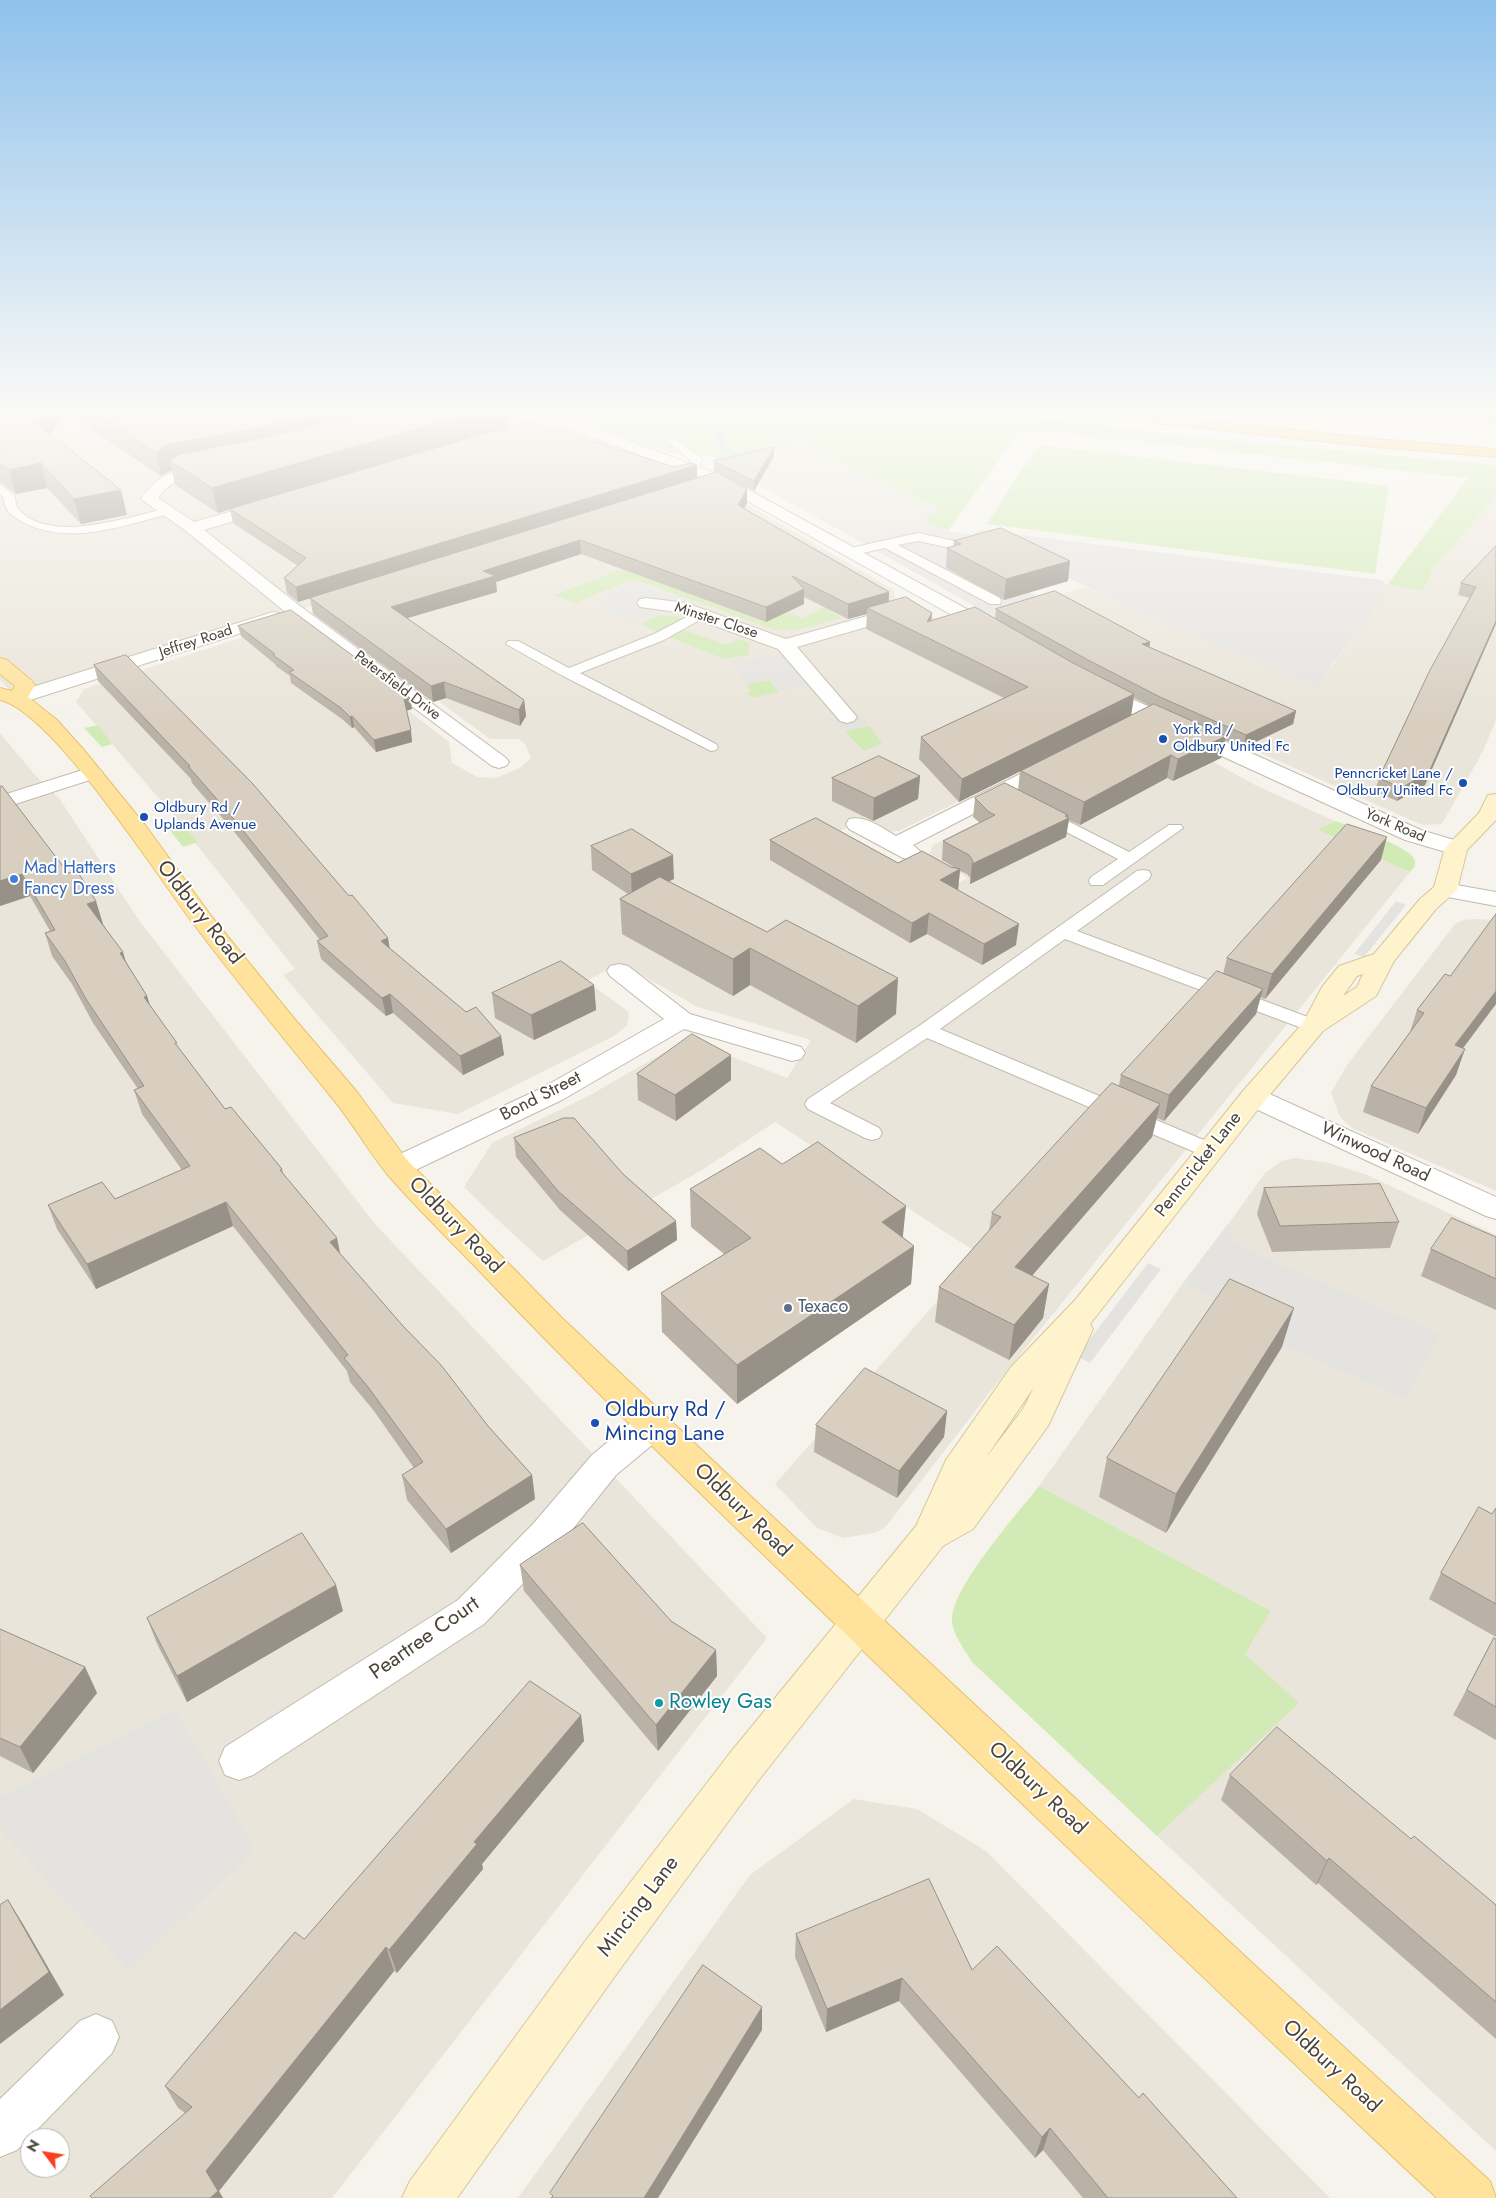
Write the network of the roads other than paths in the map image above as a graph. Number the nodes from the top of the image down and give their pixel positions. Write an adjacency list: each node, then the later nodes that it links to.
1 (22, 518): 2 (lane)
2 (139, 518)
3 (174, 518): 6 (street, Petersfield Drive)
4 (226, 518): 6 (street)
5 (788, 518): 9 (street)
6 (192, 528): 14 (street, Petersfield Drive)
7 (887, 544): 8 (lane); 9 (lane); 11 (lane)
8 (965, 547)
9 (850, 552): 10 (street)
10 (940, 600): 16 (street); 18 (street)
11 (995, 602)
12 (646, 603): 15 (street, Minster Close)
13 (313, 604): 14 (street, Jeffrey Road)
14 (294, 610): 22 (street, Jeffrey Road); 26 (street, Petersfield Drive)
15 (700, 614): 18 (street, Minster Close); 20 (lane)
16 (1006, 638)
17 (513, 644): 20 (lane)
18 (785, 645): 23 (street)
19 (0, 664): 22 (main road)
20 (568, 673): 24 (lane)
21 (1086, 683): 34 (street, York Road)
22 (9, 696): 27 (main road, Oldbury Road)
23 (847, 717)
24 (711, 747)
25 (1071, 756): 28 (street)
26 (499, 762)
27 (92, 773): 30 (street); 50 (main road, Oldbury Road)
28 (1014, 799): 33 (street); 35 (lane)
29 (1496, 800): 34 (street)
30 (0, 803)
31 (857, 824): 33 (street)
32 (1175, 828): 35 (lane)
33 (896, 844): 36 (street)
34 (1456, 848): 39 (street)
35 (1129, 858): 38 (lane)
36 (927, 862)
37 (1142, 875): 41 (lane)
38 (1097, 881)
39 (1446, 890): 40 (street); 44 (street, Penncricket Lane)
40 (1496, 900)
41 (1064, 932): 44 (lane); 45 (lane)
42 (619, 971): 43 (street)
43 (682, 1020): 46 (street); 50 (street, Bond Street)
44 (1314, 1026): 47 (street, Penncricket Lane)
45 (926, 1030): 48 (lane); 49 (lane)
46 (792, 1052)
47 (1253, 1097): 49 (street, Penncricket Lane); 51 (street, Winwood Road)
48 (872, 1133)
49 (1211, 1151): 53 (street, Penncricket Lane)
50 (397, 1167): 52 (main road, Oldbury Road)
51 (1496, 1209)
52 (652, 1425): 53 (main road, Oldbury Road); 54 (street, Peartree Court)
53 (859, 1622): 57 (street, Mincing Lane); 58 (main road, Oldbury Road)
54 (239, 1761)
55 (96, 2037): 56 (street)
56 (0, 2134)
57 (427, 2198)
58 (1473, 2198)

